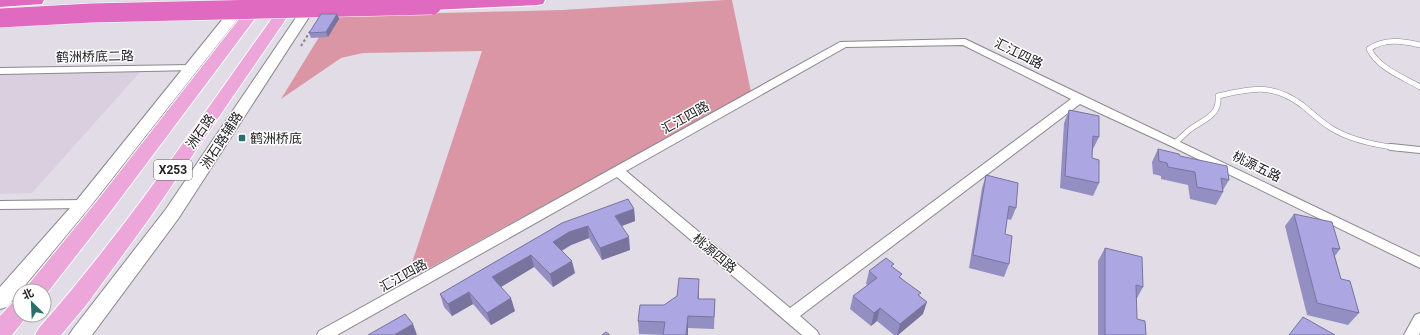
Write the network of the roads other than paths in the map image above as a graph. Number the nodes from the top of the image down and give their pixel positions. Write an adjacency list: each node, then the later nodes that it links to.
1 (36, 0): 6 (highway)
2 (262, 0): 21 (main road, X253)
3 (292, 0): 29 (main road, 洲石路 / X253)
4 (314, 0): 30 (main road, 洲石路辅路)
5 (537, 0): 9 (highway, bridge)
6 (0, 2)
7 (244, 2): 8 (lane); 11 (main road)
8 (16, 11)
9 (0, 18)
10 (1420, 45): 13 (lane)
11 (191, 68): 12 (street, 鹤洲桥底二路); 16 (main road)
12 (0, 71)
13 (1420, 87)
14 (1079, 98): 15 (street, 桃源五路); 18 (street, 汇江四路); 25 (street)
15 (1175, 143): 17 (lane); 22 (street, 桃源五路)
16 (126, 150): 19 (main road); 21 (main road)
17 (1420, 150)
18 (618, 171): 25 (street, 桃源四路); 31 (street, 汇江四路)
19 (83, 204): 20 (street); 24 (main road)
20 (0, 205)
21 (104, 206): 23 (main road, X253)
22 (1420, 263)
23 (42, 283)
24 (0, 301)
25 (790, 316): 32 (street, 桃源四路)
26 (12, 319): 28 (main road)
27 (1420, 319): 33 (street)
28 (0, 333)
29 (47, 335)
30 (80, 335)
31 (324, 335)
32 (812, 335)
33 (1411, 335)

